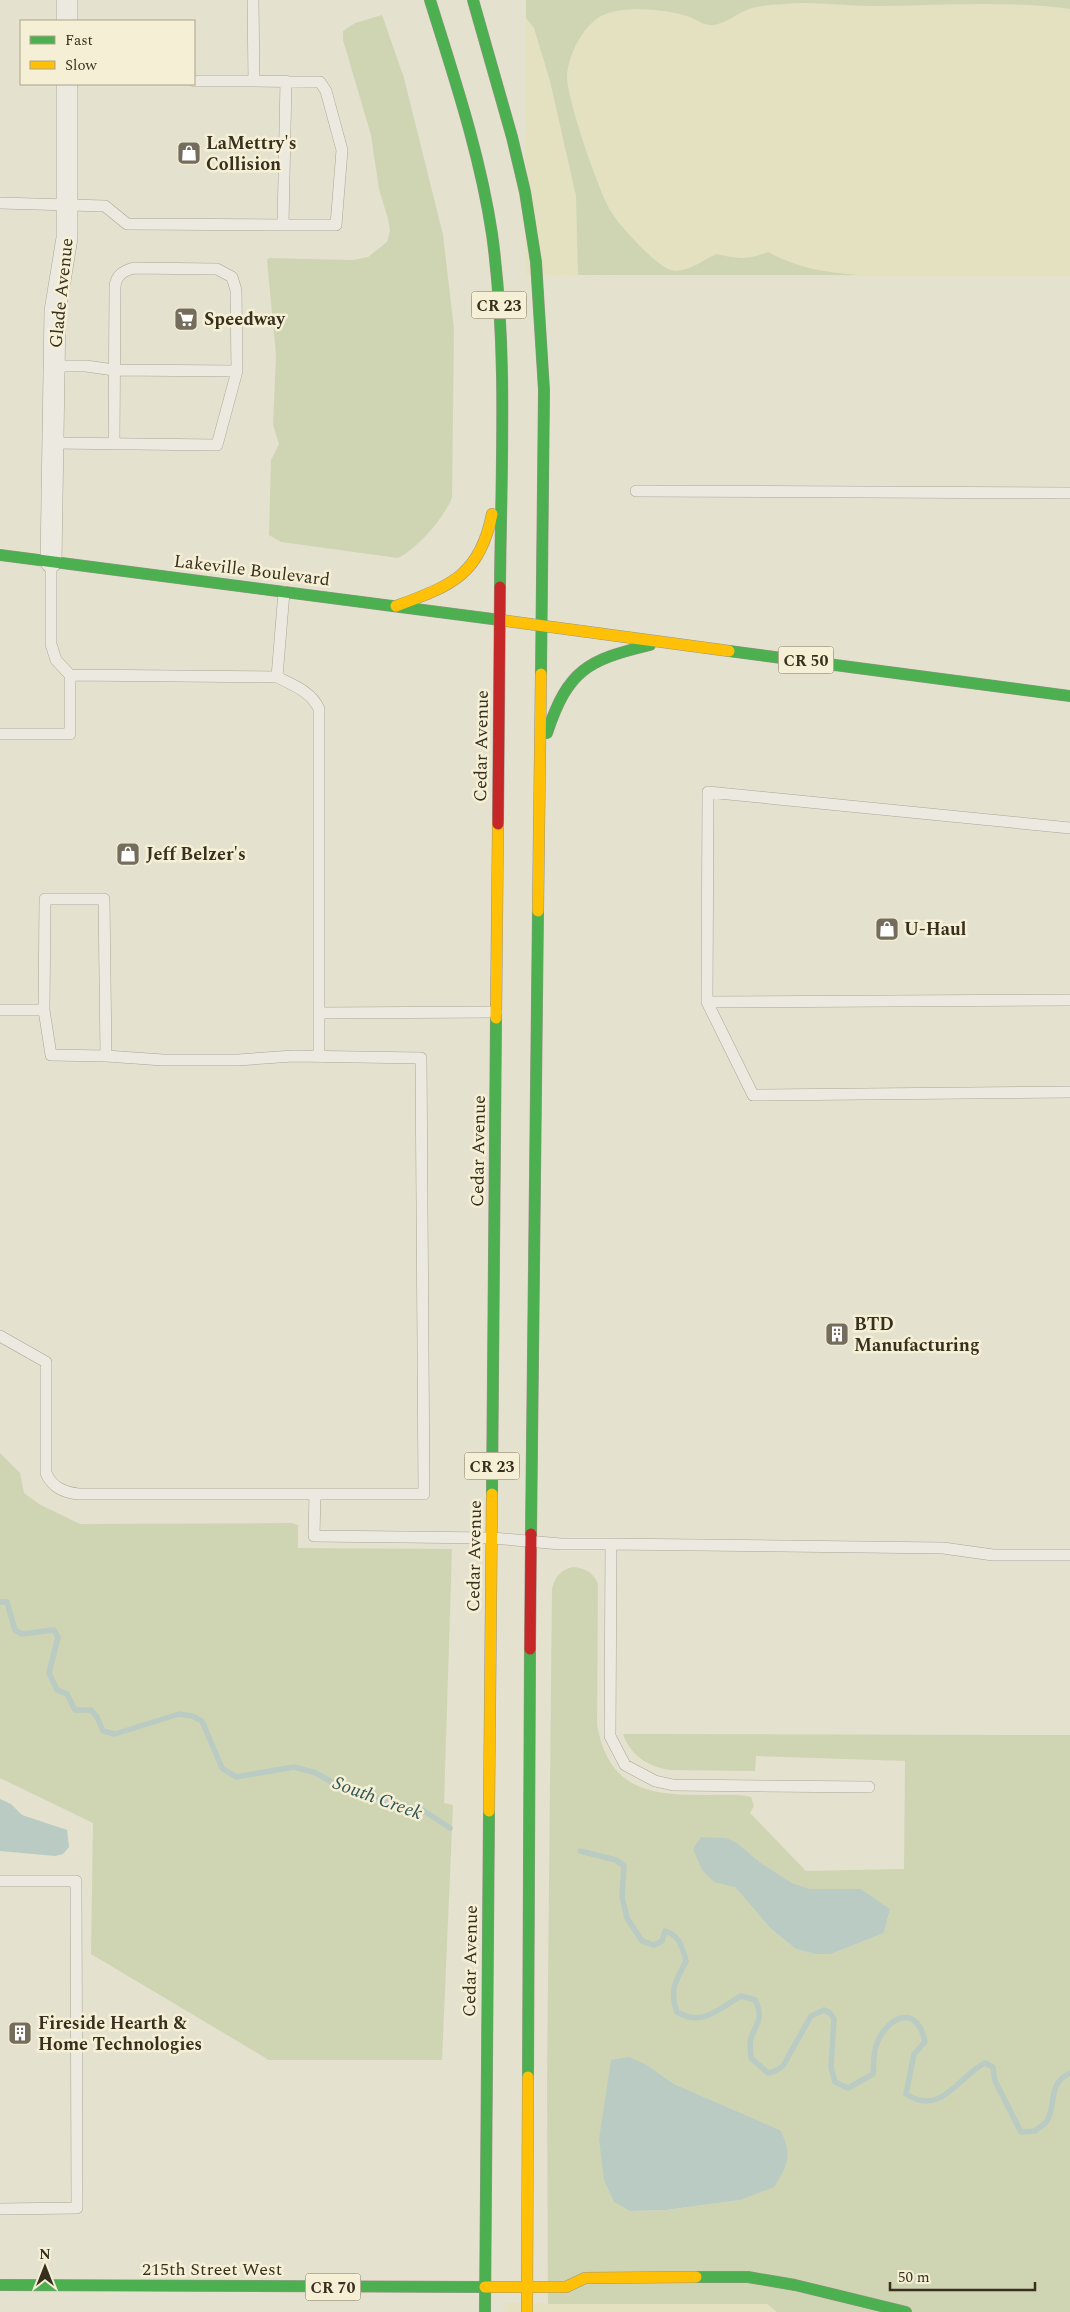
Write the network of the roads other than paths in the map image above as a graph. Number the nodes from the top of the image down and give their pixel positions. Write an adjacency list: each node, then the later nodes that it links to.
1 (67, 0): 5 (street)
2 (253, 0): 7 (lane)
3 (430, 0): 18 (main road, CR 23)
4 (473, 0): 26 (main road, CR 23)
5 (67, 20)
6 (195, 81): 7 (lane)
7 (254, 81): 8 (lane)
8 (286, 81): 12 (lane); 12 (lane)
9 (67, 85): 11 (street, Glade Avenue)
10 (0, 203): 11 (lane)
11 (67, 204): 12 (lane); 13 (street, Glade Avenue)
12 (283, 225)
13 (54, 366): 14 (lane); 16 (street, Glade Avenue)
14 (114, 370): 15 (lane); 15 (lane); 17 (lane)
15 (237, 371): 17 (lane)
16 (54, 442): 17 (lane); 22 (street, Glade Avenue)
17 (114, 444)
18 (502, 479): 24 (main road); 25 (main road, CR 23)
19 (636, 491): 20 (lane)
20 (1070, 494)
21 (0, 555): 22 (main road, Lakeville Boulevard)
22 (51, 562): 23 (main road, Lakeville Boulevard); 28 (lane)
23 (284, 592): 24 (main road, Lakeville Boulevard); 29 (lane)
24 (396, 606): 25 (main road, Lakeville Boulevard)
25 (500, 620): 26 (main road, CR 50); 40 (main road, Cedar Avenue / CR 23)
26 (541, 624): 27 (main road, CR 50); 34 (main road, CR 23)
27 (669, 641): 30 (main road, CR 50); 34 (main road)
28 (70, 675): 29 (lane); 33 (lane)
29 (277, 677): 41 (lane)
30 (1041, 692): 31 (main road, CR 50); 32 (lane)
31 (1070, 696)
32 (1070, 706)
33 (0, 734)
34 (540, 760): 48 (main road, CR 23)
35 (1070, 828): 37 (lane)
36 (1070, 1000): 37 (lane)
37 (707, 1002): 44 (lane)
38 (0, 1010): 39 (lane)
39 (44, 1010): 42 (lane); 42 (lane)
40 (496, 1012): 41 (lane); 47 (main road, Cedar Avenue / CR 23)
41 (319, 1013): 43 (lane)
42 (106, 1056): 43 (lane)
43 (319, 1057): 46 (lane)
44 (1070, 1092)
45 (0, 1336): 46 (lane)
46 (315, 1494): 47 (lane)
47 (492, 1538): 48 (lane); 55 (main road, Cedar Avenue / CR 23)
48 (531, 1542): 49 (lane); 56 (main road, CR 23)
49 (611, 1544): 50 (lane); 51 (lane)
50 (1070, 1555)
51 (869, 1788)
52 (0, 1881): 53 (lane)
53 (0, 2209)
54 (0, 2285): 55 (main road, 215th Street West / CR 70)
55 (485, 2287): 56 (main road, 215th Street West); 57 (main road, Cedar Avenue / CR 23)
56 (527, 2288): 58 (main road, CR 23); 59 (main road, 215th Street West)
57 (485, 2312)
58 (527, 2312)
59 (906, 2312)

